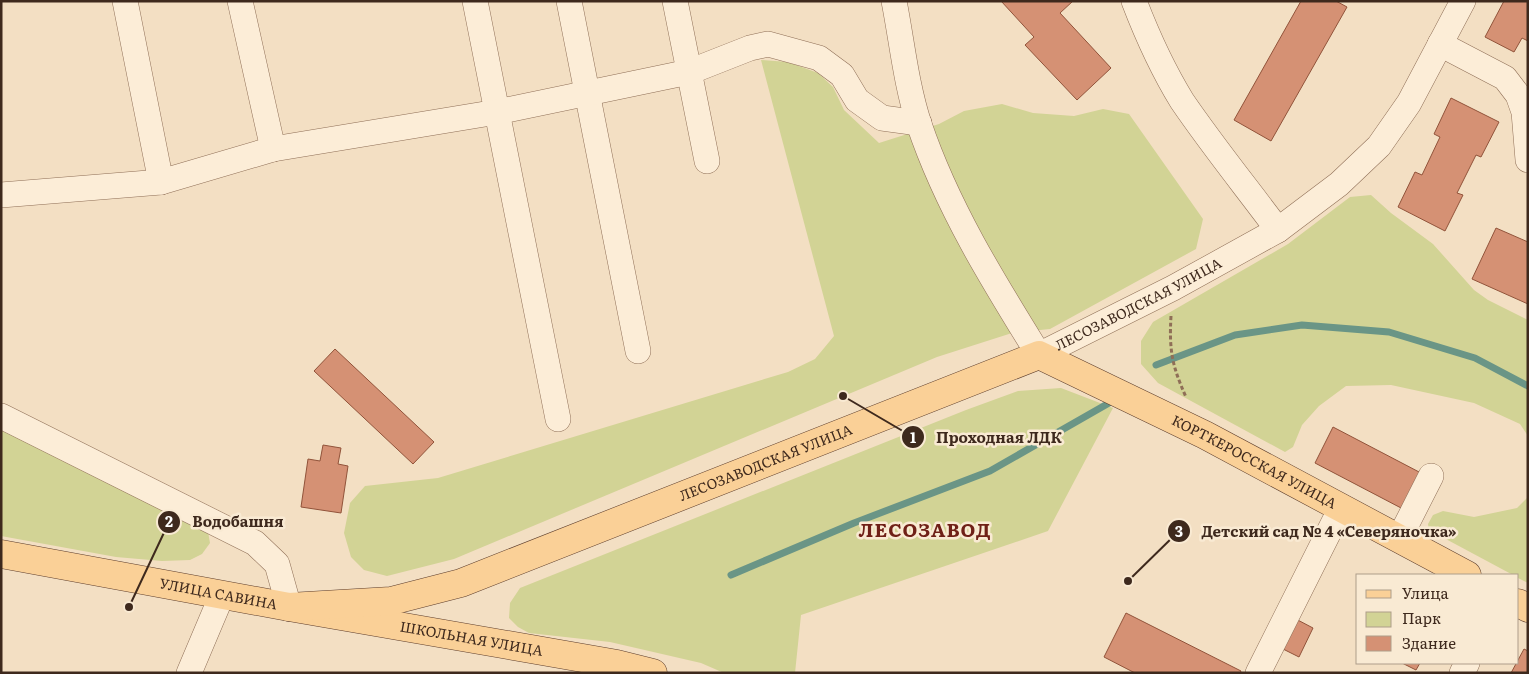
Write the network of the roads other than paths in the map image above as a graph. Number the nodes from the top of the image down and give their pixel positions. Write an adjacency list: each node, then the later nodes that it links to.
1 (125, 1): 18 (street)
2 (240, 1): 15 (street)
3 (475, 1): 13 (street)
4 (569, 1): 12 (street)
5 (675, 1): 10 (street)
6 (894, 1): 14 (street)
7 (1134, 1): 20 (street)
8 (1462, 1): 9 (street, ЛЕСОЗАВОДСКАЯ УЛИЦА)
9 (1440, 44): 11 (street); 20 (street, ЛЕСОЗАВОДСКАЯ УЛИЦА)
10 (689, 72): 12 (street); 14 (street); 17 (street)
11 (1523, 86): 16 (street)
12 (587, 93): 13 (street); 21 (street)
13 (497, 112): 15 (street); 24 (street)
14 (919, 123): 22 (street)
15 (273, 149): 18 (street)
16 (1528, 160)
17 (707, 161)
18 (161, 182): 19 (street)
19 (1, 195)
20 (1278, 230): 22 (street, ЛЕСОЗАВОДСКАЯ УЛИЦА)
21 (638, 352)
22 (1039, 355): 26 (main road, КОРТКЕРОССКАЯ УЛИЦА); 31 (main road, ЛЕСОЗАВОДСКАЯ УЛИЦА)
23 (1, 416): 31 (street)
24 (558, 419)
25 (1431, 476): 27 (street)
26 (1341, 508): 27 (main road, КОРТКЕРОССКАЯ УЛИЦА); 34 (street)
27 (1399, 539): 29 (main road, КОРТКЕРОССКАЯ УЛИЦА)
28 (1, 554): 30 (main road, УЛИЦА САВИНА)
29 (1465, 574)
30 (222, 595): 31 (main road, УЛИЦА САВИНА); 32 (street)
31 (289, 607): 33 (main road, ШКОЛЬНАЯ УЛИЦА)
32 (194, 671)
33 (653, 673)
34 (1258, 673)

